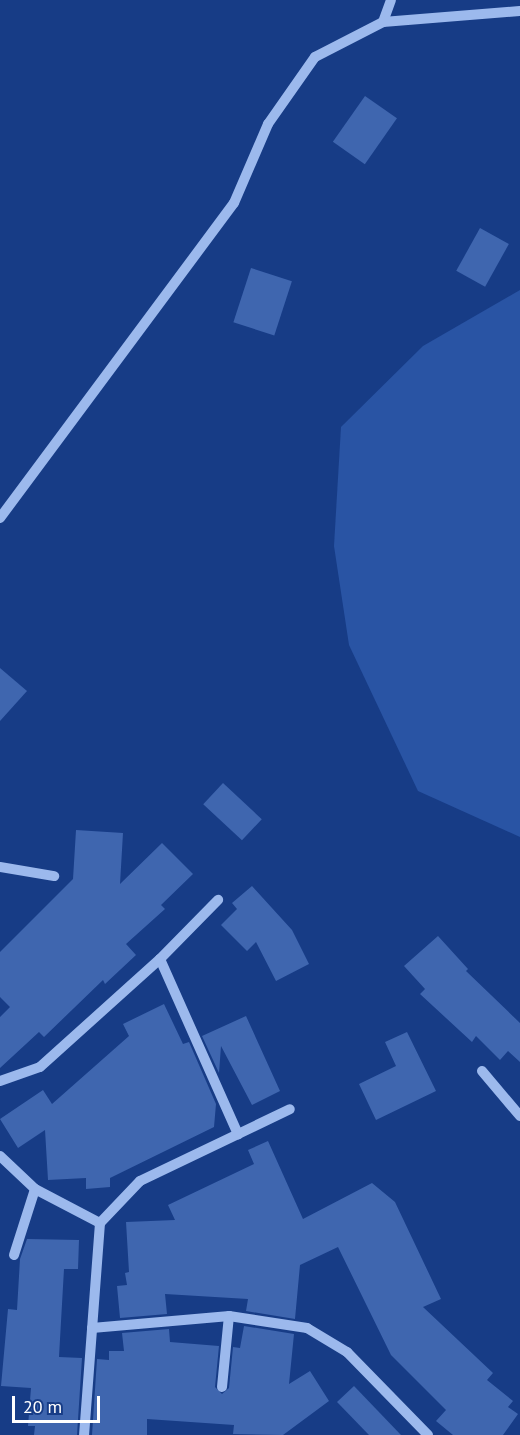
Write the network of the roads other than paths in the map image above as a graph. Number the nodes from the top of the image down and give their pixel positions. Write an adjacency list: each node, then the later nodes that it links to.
1 (391, 0): 3 (street)
2 (520, 11): 3 (street)
3 (383, 22): 4 (street)
4 (0, 518)
5 (0, 867): 6 (street)
6 (54, 876)
7 (218, 900): 8 (street)
8 (160, 959): 10 (street); 13 (street)
9 (482, 1071): 12 (street)
10 (0, 1081)
11 (290, 1108): 13 (street)
12 (520, 1116)
13 (238, 1134): 16 (street)
14 (0, 1156): 15 (street)
15 (35, 1190): 16 (street); 17 (street)
16 (100, 1223): 19 (street)
17 (14, 1255)
18 (229, 1316): 19 (street); 20 (street); 22 (street)
19 (92, 1328): 21 (street)
20 (222, 1387)
21 (84, 1435)
22 (428, 1435)

